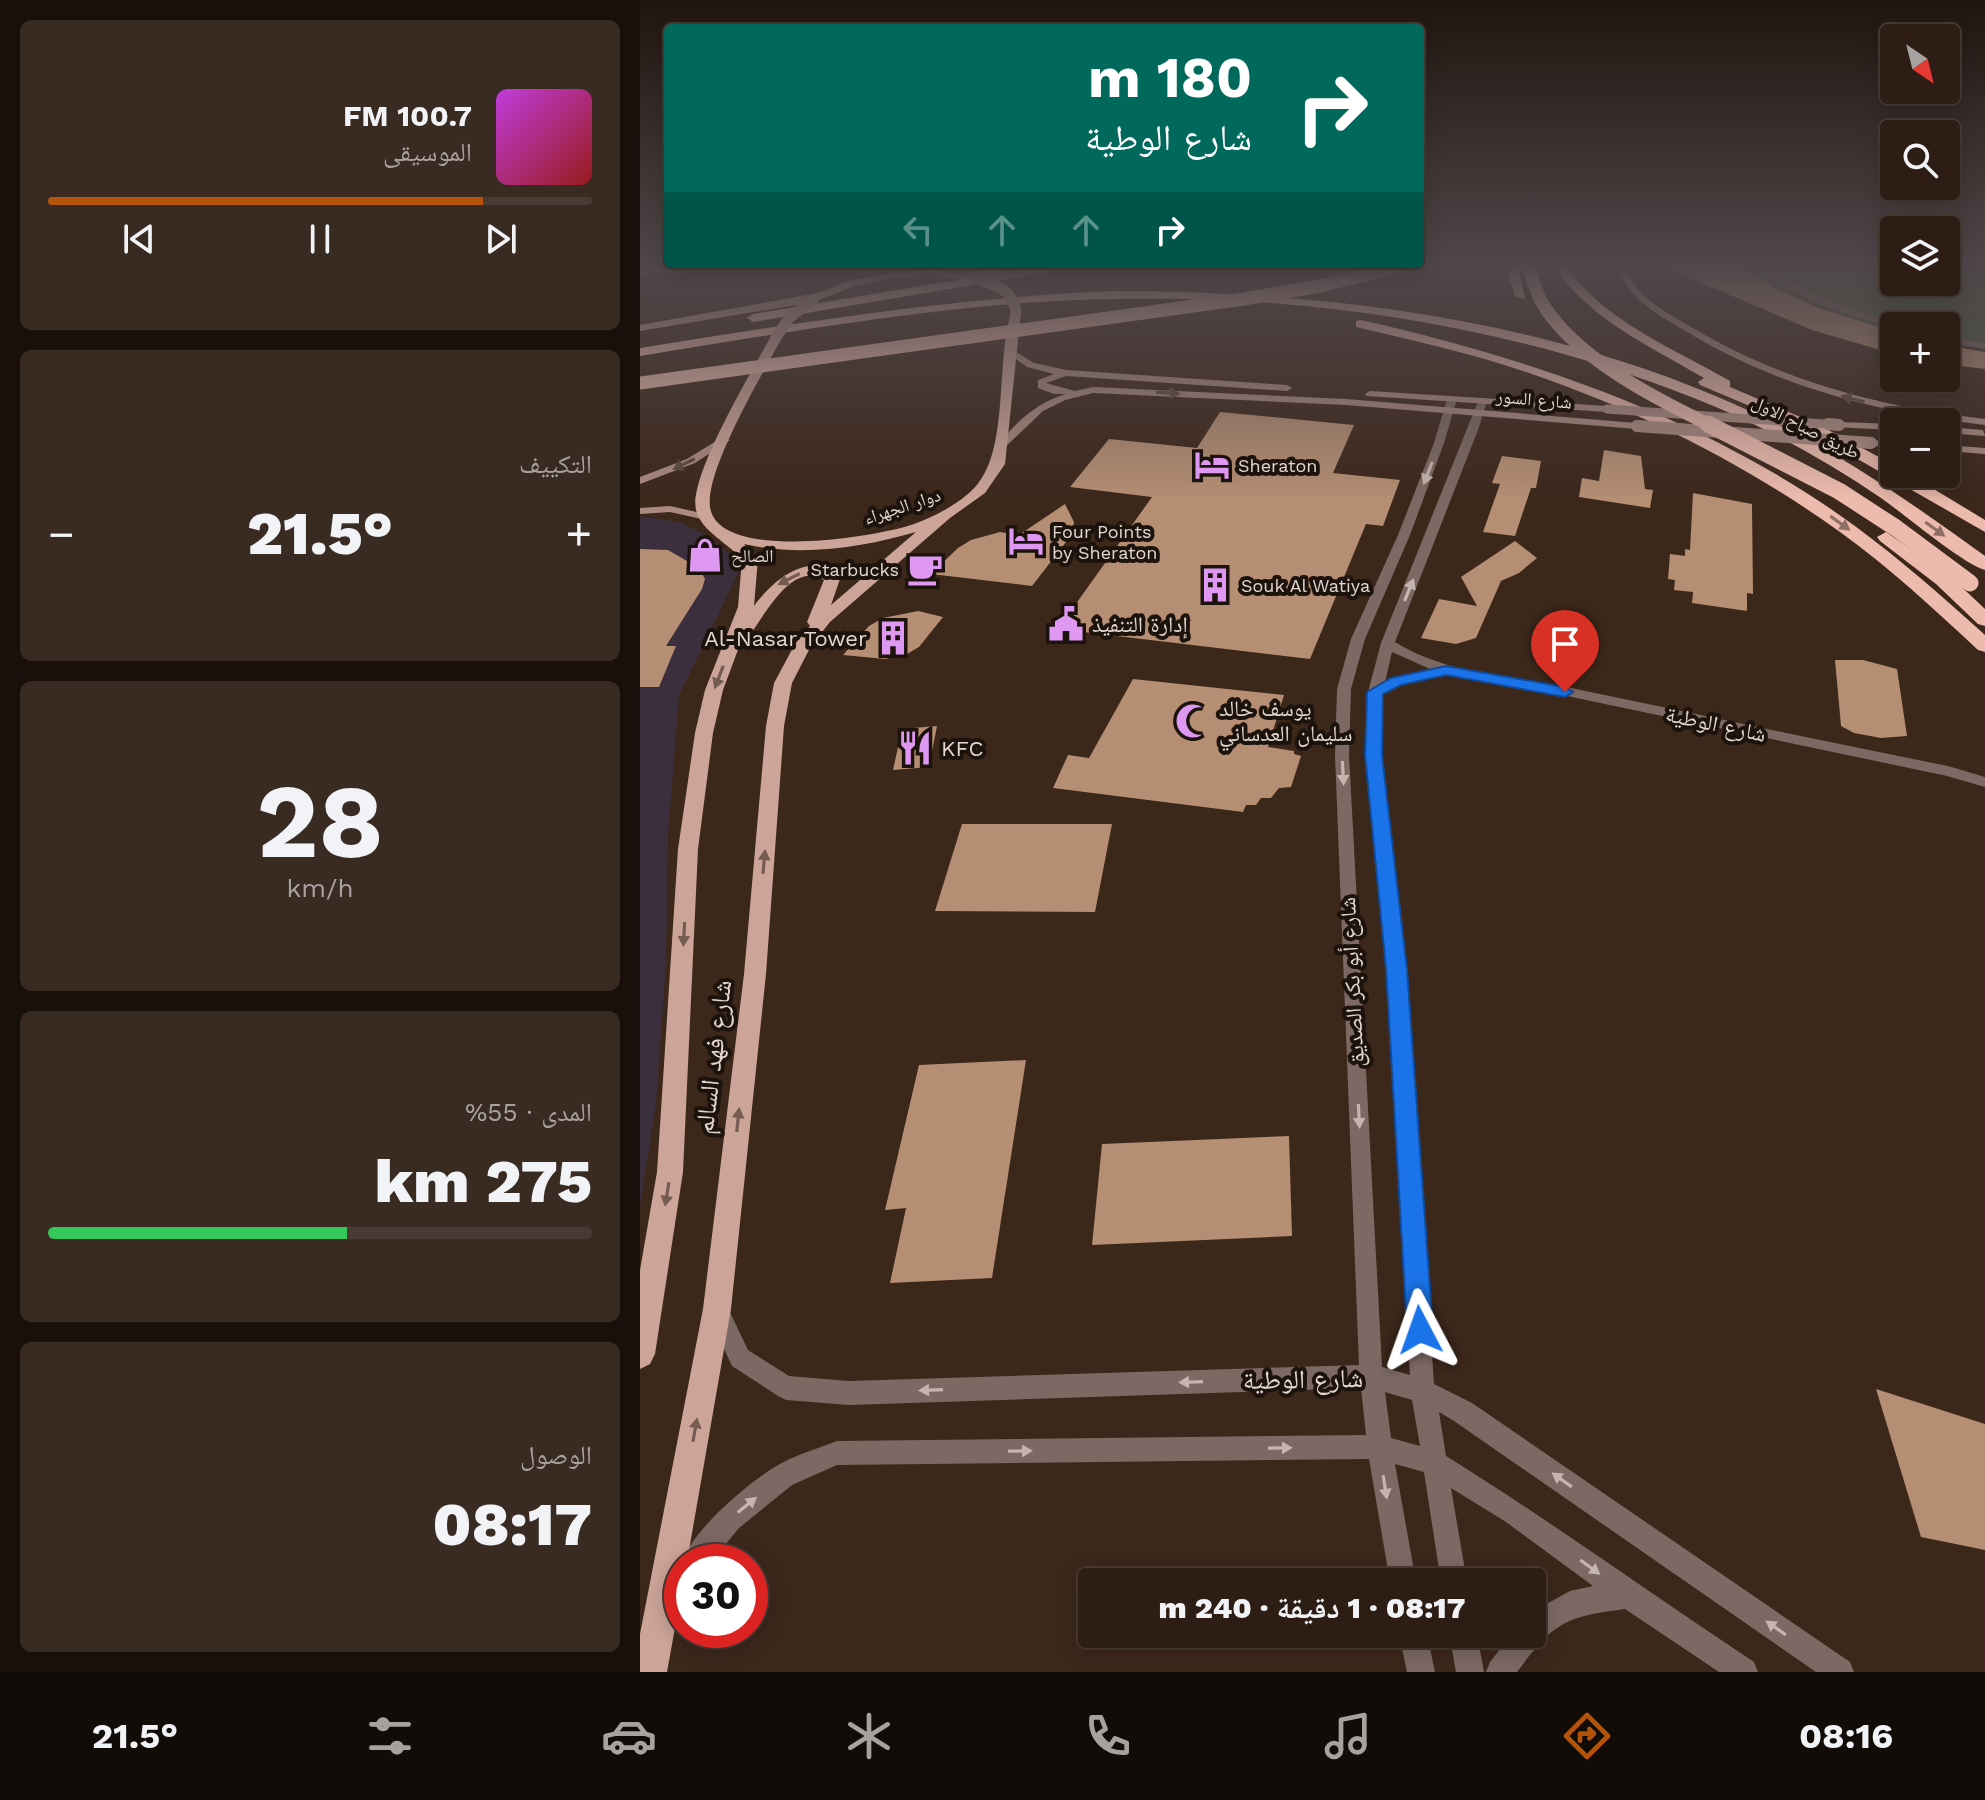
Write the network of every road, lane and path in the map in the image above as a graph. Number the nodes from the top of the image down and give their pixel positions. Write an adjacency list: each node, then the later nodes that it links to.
1 (692, 344): 12 (highway, طريق صباح الاول)
2 (773, 344): 24 (main road, bridge)
3 (920, 344): 15 (highway, bridge)
4 (1013, 344): 13 (main road, دوار الجهراء)
5 (1448, 344): 43 (highway, one-way to 43)
6 (1540, 344): 37 (highway, طريق صباح الاول, one-way to 37)
7 (1561, 344): 39 (highway, bridge)
8 (1583, 344): 38 (highway, bridge)
9 (1590, 344): 17 (highway, طريق صباح الاول)
10 (1656, 344): 17 (highway)
11 (1712, 344): 20 (main road, one-way to 11)
12 (640, 352)
13 (1011, 352): 14 (main road, شارع السور); 26 (main road, دوار الجهراء)
14 (1067, 373): 16 (main road); 18 (main road, شارع السور)
15 (640, 383)
16 (1093, 390): 18 (main road, شارع السور, one-way to 18); 26 (main road, شارع السور)
17 (1758, 404): 29 (highway, طريق صباح الاول)
18 (1451, 405): 19 (main road, شارع السور); 49 (street, شارع أبو بكر الصديق, one-way to 49)
19 (1480, 407): 21 (main road, شارع السور, bridge); 25 (main road, شارع السور, bridge); 42 (street, شارع أبو بكر الصديق, one-way to 19)
20 (1983, 421)
21 (1880, 426)
22 (1960, 431): 23 (main road)
23 (1985, 433)
24 (725, 440): 30 (main road, one-way to 30); 34 (main road)
25 (1880, 444)
26 (1000, 449): 33 (main road, دوار الجهراء)
27 (1960, 449): 28 (main road)
28 (1985, 451)
29 (1880, 464)
30 (640, 481)
31 (1921, 488): 35 (highway, طريق صباح الاول)
32 (640, 511): 34 (main road)
33 (946, 514): 36 (main road, دوار الجهراء); 40 (main road, شارع فهد السالم)
34 (706, 517): 36 (main road, دوار الجهراء)
35 (1985, 527)
36 (723, 533): 41 (main road, شارع فهد السالم)
37 (1985, 565)
38 (1985, 597)
39 (1985, 620)
40 (811, 633): 41 (main road, one-way to 41); 47 (main road, شارع فهد السالم, one-way to 40)
41 (732, 643): 48 (main road, شارع فهد السالم, one-way to 48)
42 (1388, 643): 44 (street, شارع الوطية); 45 (street, شارع أبو بكر الصديق)
43 (1985, 646)
44 (1446, 671): 45 (street, شارع الوطية); 46 (street, شارع الوطية)
45 (1375, 692): 50 (street, شارع أبو بكر الصديق)
46 (1985, 782)
47 (717, 1309): 49 (street, شارع الوطية, one-way to 47); 53 (main road, شارع فهد السالم, one-way to 47)
48 (640, 1353)
49 (1371, 1376): 50 (street, شارع الوطية); 51 (street, شارع أبو بكر الصديق)
50 (1423, 1391): 52 (street, شارع أبو بكر الصديق); 68 (street, شارع الوطية, one-way to 50)
51 (1379, 1447): 52 (street); 54 (street, one-way to 51); 55 (street, شارع أبو بكر الصديق, one-way to 55)
52 (1433, 1462): 56 (street, شارع أبو بكر الصديق); 57 (street, one-way to 57)
53 (681, 1544)
54 (709, 1544)
55 (1401, 1568)
56 (1452, 1568)
57 (1628, 1595): 59 (street); 67 (street)
58 (664, 1622): 63 (main road, شارع فهد السالم)
59 (1546, 1622)
60 (1416, 1648): 64 (street)
61 (1466, 1648): 65 (street)
62 (1518, 1648): 66 (street)
63 (650, 1672)
64 (1421, 1672)
65 (1470, 1672)
66 (1500, 1672)
67 (1744, 1672)
68 (1840, 1672)

